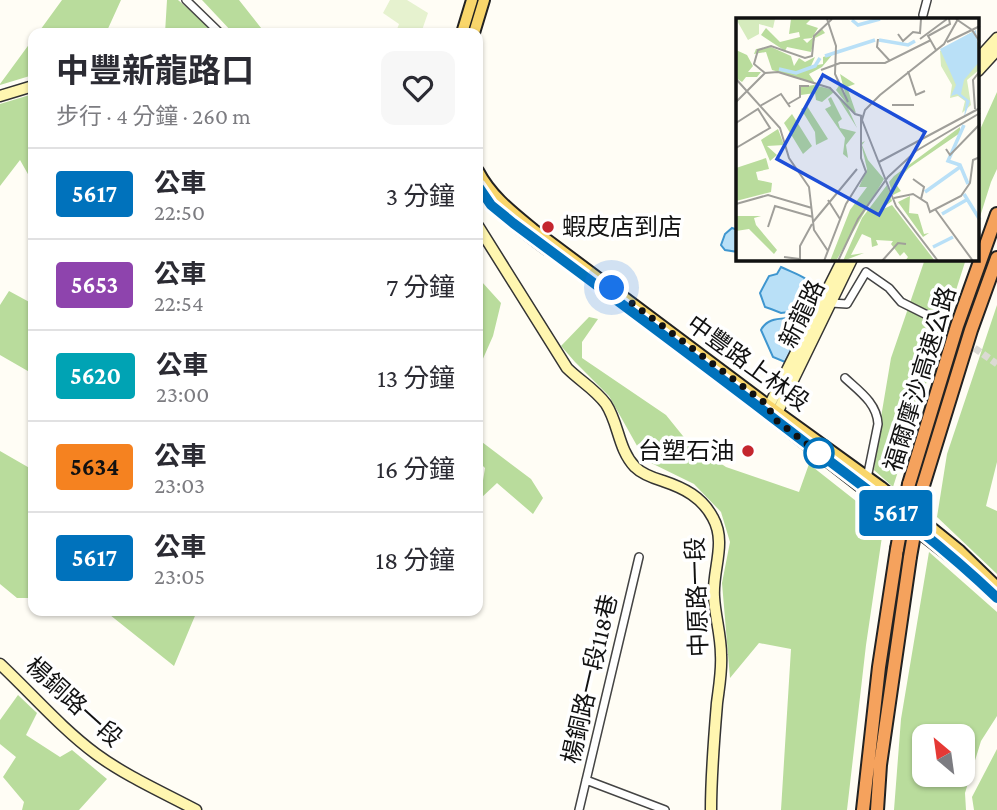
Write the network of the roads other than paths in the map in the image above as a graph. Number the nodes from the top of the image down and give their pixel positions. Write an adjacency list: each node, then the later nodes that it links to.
1 (186, 0): 6 (street)
2 (472, 0): 7 (main road)
3 (484, 0): 8 (main road)
4 (927, 0): 5 (street)
5 (923, 15)
6 (215, 28)
7 (464, 28)
8 (476, 28)
9 (997, 38): 11 (street)
10 (997, 50): 12 (street)
11 (979, 58)
12 (979, 70)
13 (28, 88): 14 (street)
14 (0, 96)
15 (483, 180): 25 (main road, 中豐路上林段)
16 (483, 193): 25 (main road, 中豐路上林段)
17 (997, 214): 36 (highway, 福爾摩沙高速公路, bridge)
18 (483, 234): 35 (street, 中原路一段)
19 (997, 258): 37 (highway, 福爾摩沙高速公路, bridge)
20 (842, 261): 25 (street, 新龍路)
21 (851, 261): 22 (street, 新龍路)
22 (831, 303): 23 (street); 25 (street, 新龍路)
23 (927, 315)
24 (845, 378): 26 (street)
25 (773, 411): 26 (main road, 中豐路上林段); 29 (main road, 中豐路上林段)
26 (867, 478): 28 (main road, 中豐路上林段)
27 (639, 556): 31 (street, 楊銅路一段118巷)
28 (997, 587)
29 (997, 598)
30 (0, 664): 32 (street, 楊銅路一段)
31 (586, 780): 33 (street, 楊銅路一段118巷); 34 (street)
32 (195, 810)
33 (579, 810)
34 (664, 810)
35 (711, 810)
36 (863, 810)
37 (877, 810)

